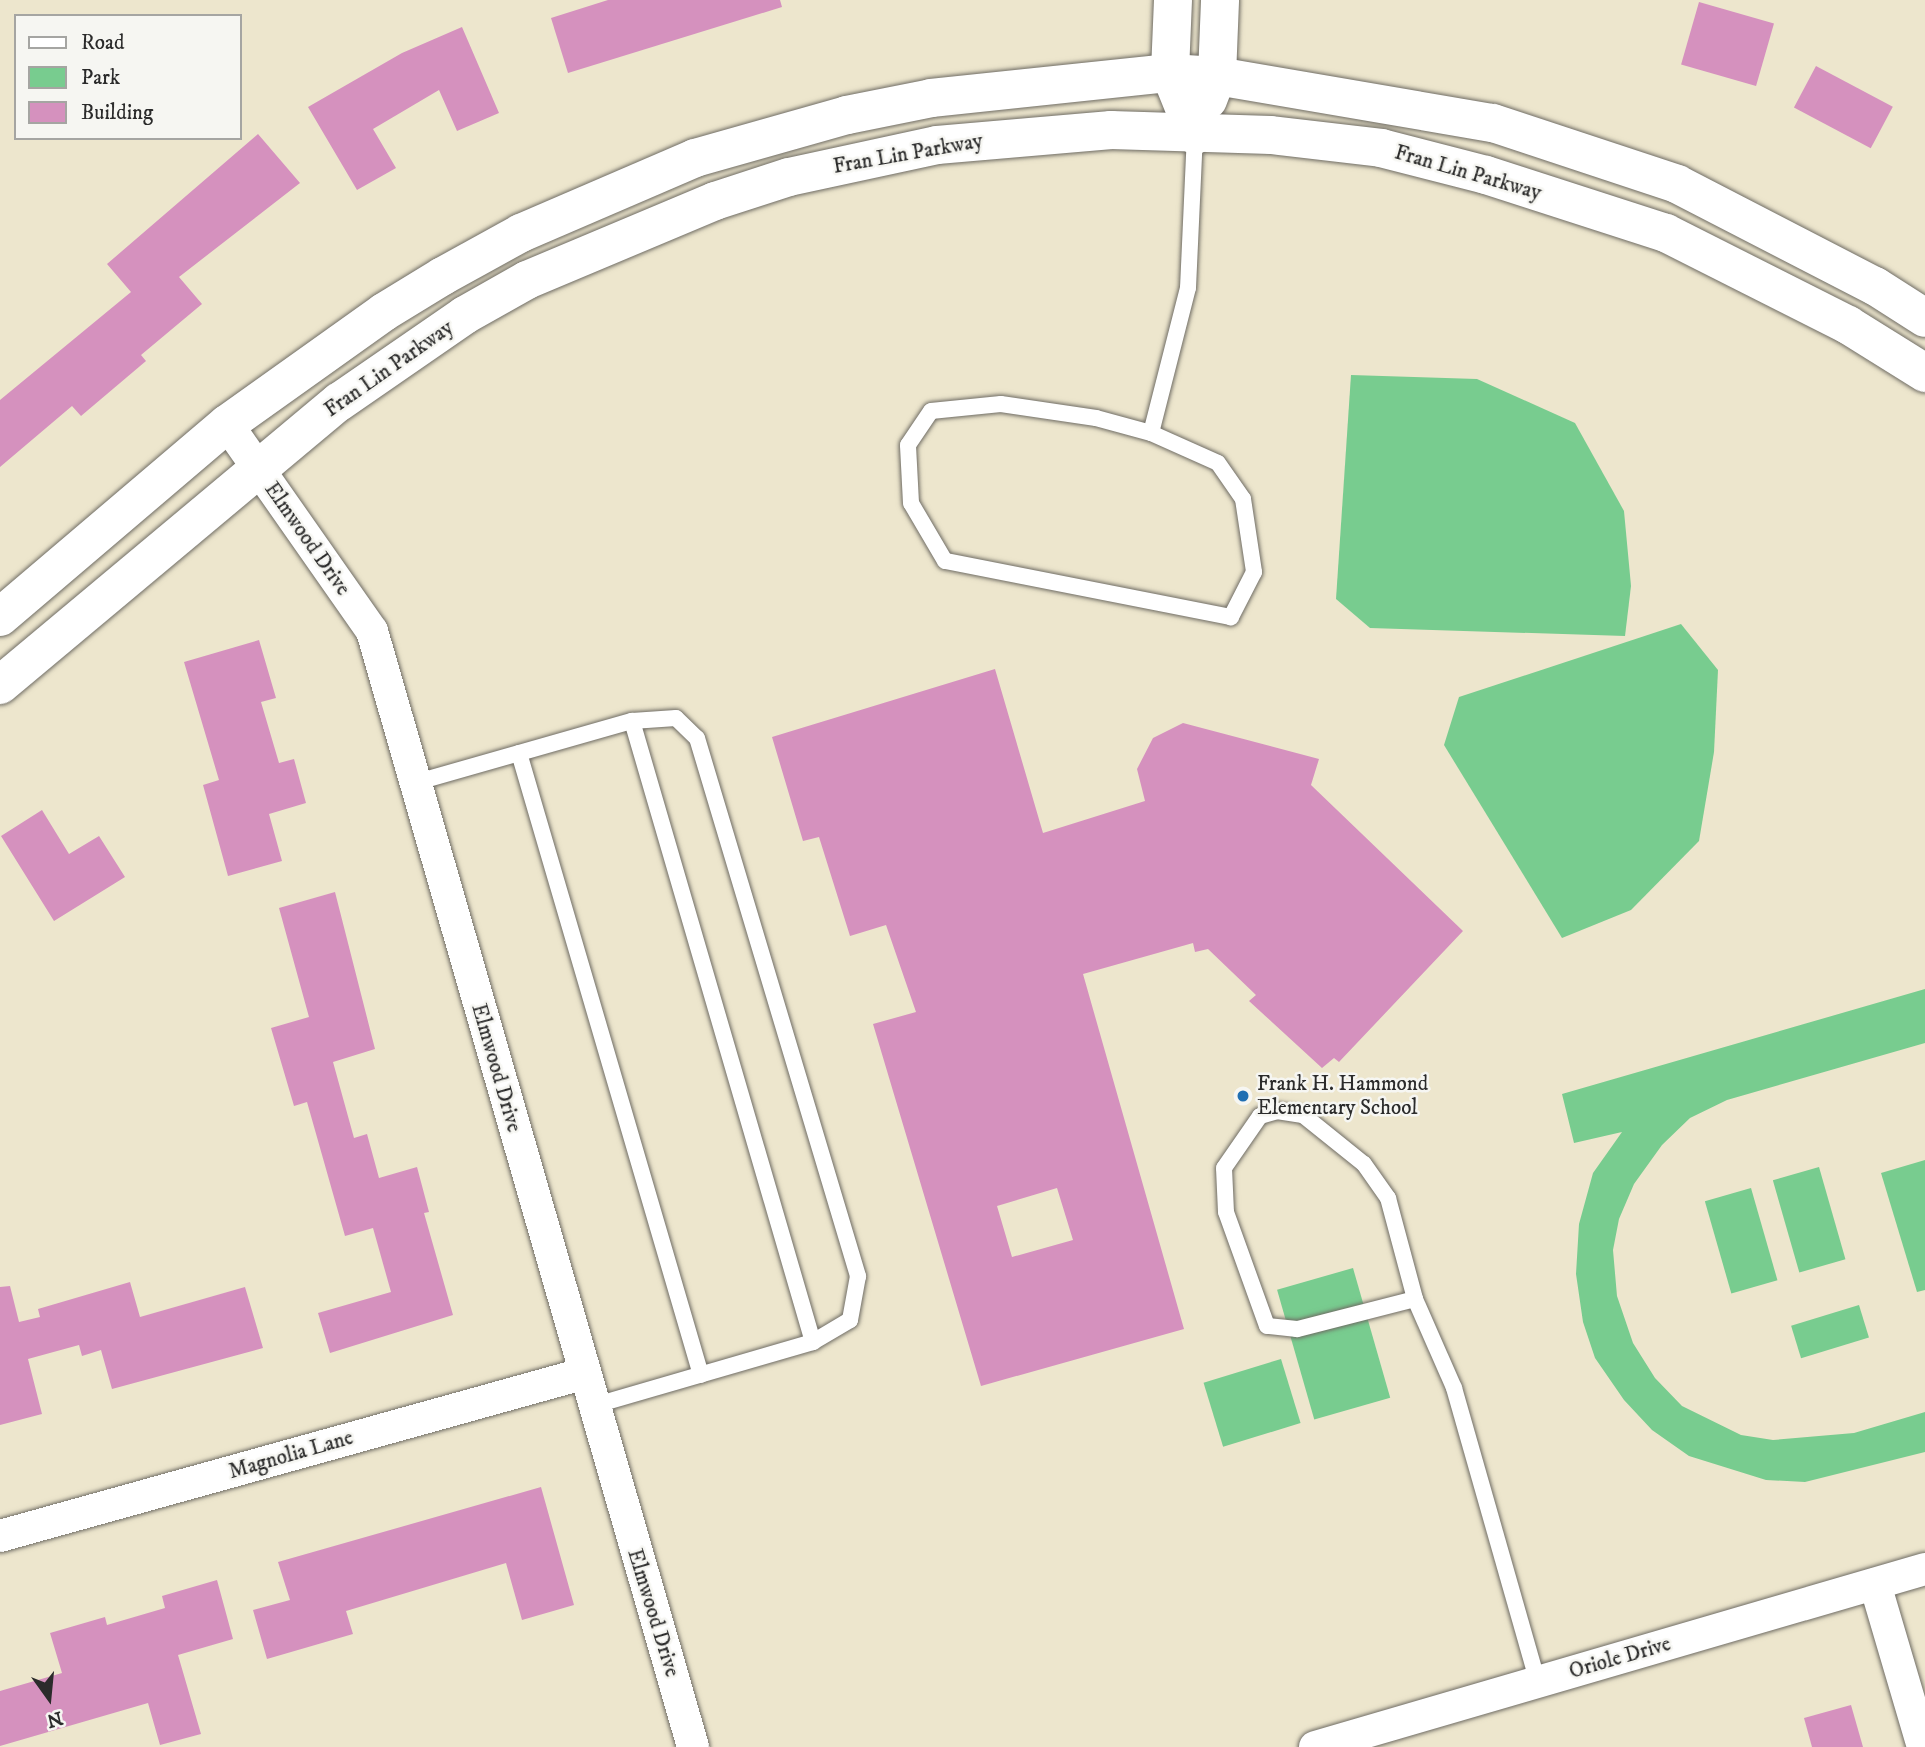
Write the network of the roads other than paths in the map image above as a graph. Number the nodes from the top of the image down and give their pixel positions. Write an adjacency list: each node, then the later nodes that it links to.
1 (1173, 0): 3 (street)
2 (1220, 0): 4 (street)
3 (1170, 73): 4 (street); 5 (street); 8 (street)
4 (1217, 76): 5 (street); 6 (street)
5 (1195, 135): 7 (street, Fran Lin Parkway); 9 (lane); 10 (street, Fran Lin Parkway)
6 (1925, 318)
7 (1925, 373)
8 (228, 424): 10 (street, Elmwood Drive); 11 (street)
9 (1151, 433): 9 (lane)
10 (259, 468): 12 (street, Fran Lin Parkway); 15 (street, Elmwood Drive)
11 (0, 617)
12 (0, 685)
13 (632, 721): 14 (lane); 17 (lane); 17 (lane)
14 (519, 753): 15 (lane); 19 (lane)
15 (414, 783): 18 (street, Elmwood Drive)
16 (1415, 1298): 16 (lane); 24 (lane)
17 (813, 1342): 19 (lane)
18 (582, 1374): 20 (street, Elmwood Drive); 21 (street, Magnolia Lane)
19 (701, 1374): 20 (lane)
20 (592, 1406): 26 (street, Elmwood Drive)
21 (0, 1536)
22 (1925, 1569): 23 (street, Oriole Drive)
23 (1874, 1584): 24 (street, Oriole Drive); 27 (street)
24 (1538, 1682): 25 (street, Oriole Drive)
25 (1335, 1744)
26 (693, 1747)
27 (1923, 1747)

